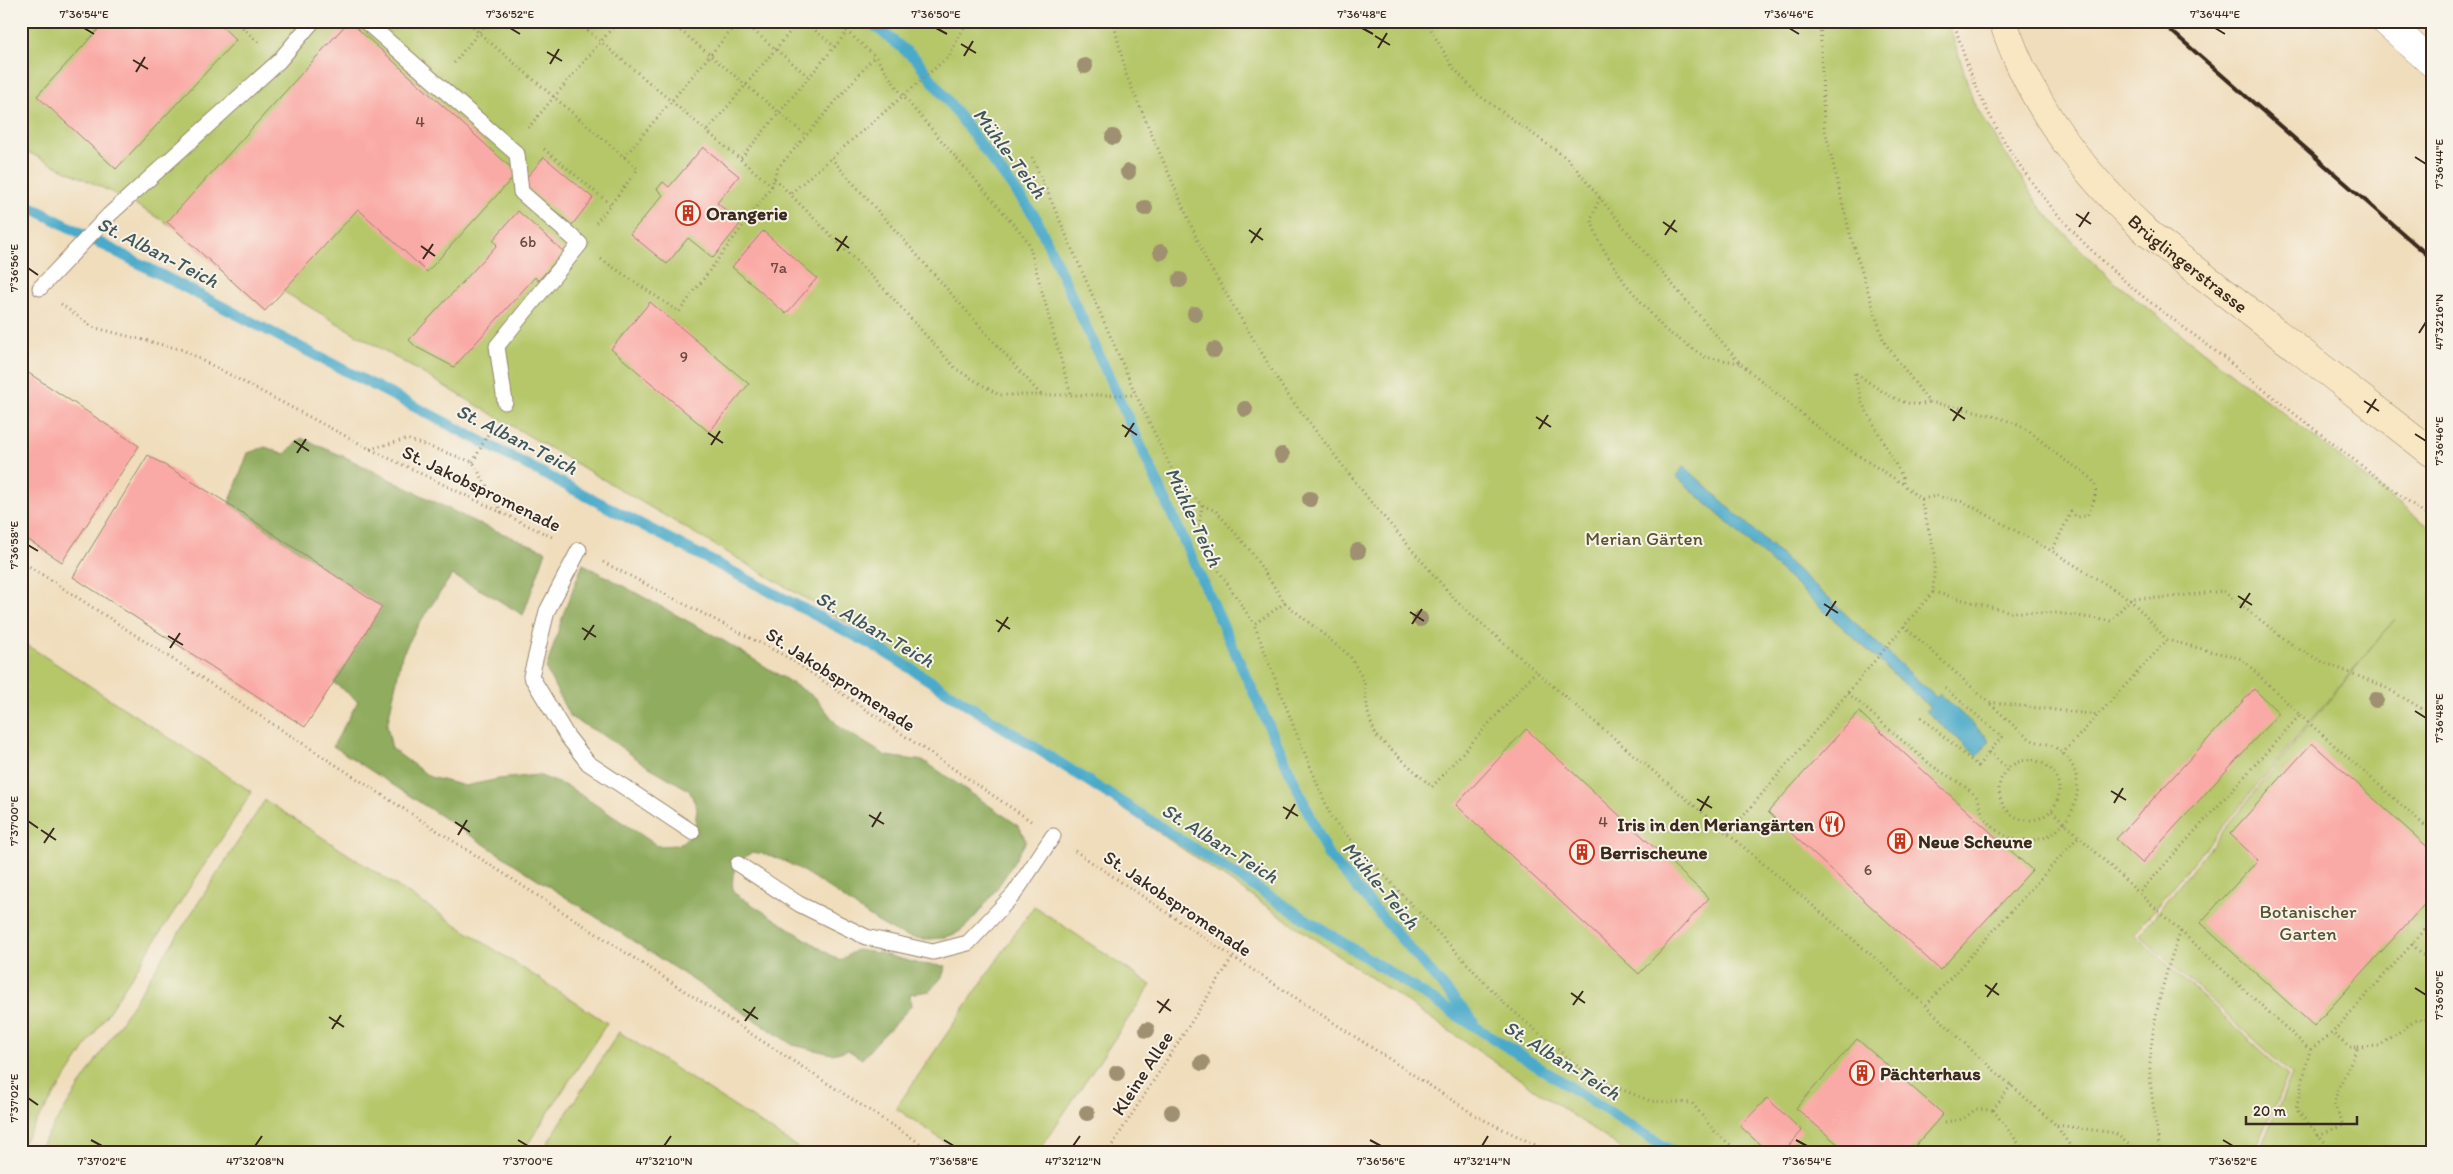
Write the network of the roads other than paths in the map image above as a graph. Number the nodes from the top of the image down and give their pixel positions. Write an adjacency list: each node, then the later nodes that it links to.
1 (313, 21): 6 (lane)
2 (365, 21): 7 (lane)
3 (2004, 21): 8 (main road, Brüglingerstrasse)
4 (2385, 21): 5 (street)
5 (2432, 63)
6 (40, 288)
7 (504, 402)
8 (2432, 453)
9 (579, 550): 10 (lane)
10 (692, 832)
11 (1053, 836): 12 (lane)
12 (738, 864)

